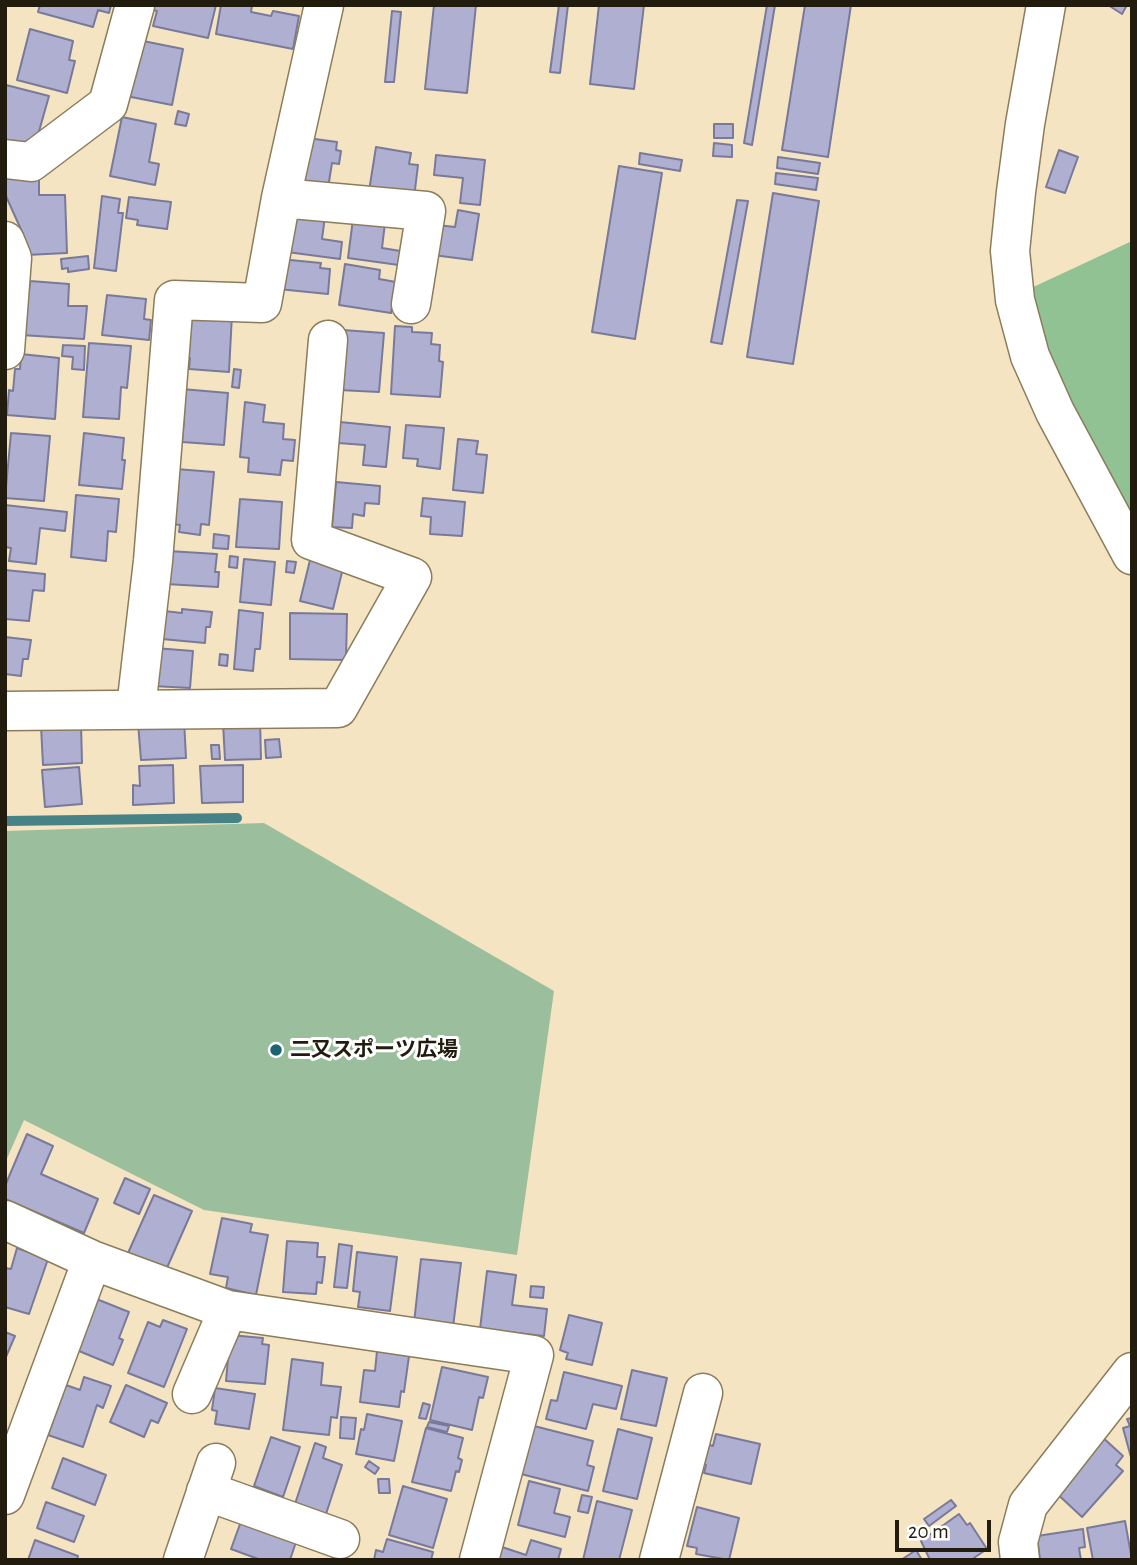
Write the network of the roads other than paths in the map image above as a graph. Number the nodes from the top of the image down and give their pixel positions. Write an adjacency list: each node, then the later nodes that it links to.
1 (135, 5): 4 (street)
2 (324, 5): 5 (street)
3 (1046, 5): 10 (street)
4 (5, 159)
5 (281, 198): 7 (street); 11 (street)
6 (5, 241): 9 (street)
7 (411, 304)
8 (328, 340): 11 (street)
9 (5, 350)
10 (1132, 555)
11 (136, 708): 12 (street)
12 (5, 710)
13 (5, 1220): 14 (street)
14 (92, 1260): 15 (street); 19 (street)
15 (228, 1310): 18 (street); 22 (street)
16 (1132, 1372): 24 (street)
17 (703, 1393): 23 (street)
18 (192, 1394)
19 (5, 1495)
20 (340, 1539): 21 (street)
21 (183, 1560)
22 (479, 1560)
23 (659, 1560)
24 (1020, 1560)

